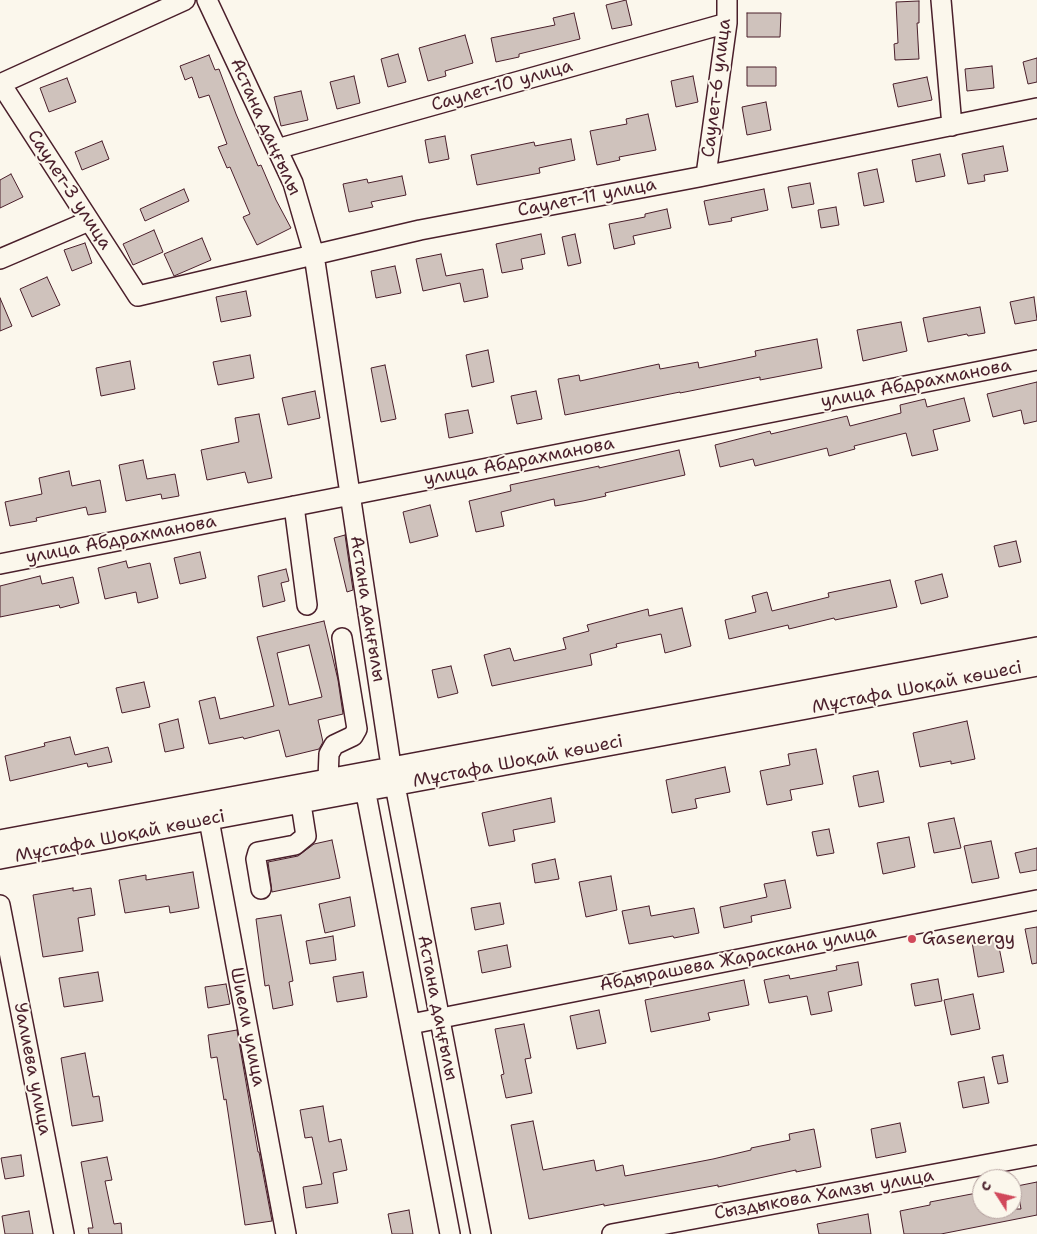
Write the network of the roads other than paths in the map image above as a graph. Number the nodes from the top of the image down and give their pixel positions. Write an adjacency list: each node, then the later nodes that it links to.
1 (185, 0): 6 (street)
2 (207, 0): 9 (street, Астана даңғылы)
3 (727, 0): 5 (street, Саулет-6 улица)
4 (941, 0): 8 (street)
5 (727, 23): 9 (street, Саулет-10 улица); 10 (street, Саулет-6 улица)
6 (0, 84): 11 (street, Саулет-3 улица)
7 (1037, 108): 8 (street, Саулет-11 улица)
8 (952, 126): 10 (street, Саулет-11 улица)
9 (277, 149): 12 (street, Астана даңғылы)
10 (706, 175): 12 (street, Саулет-11 улица)
11 (89, 221): 13 (street); 14 (street, Саулет-3 улица)
12 (314, 255): 14 (street, Саулет-11 улица); 16 (street, Астана даңғылы)
13 (0, 259)
14 (138, 296)
15 (1037, 360): 16 (street, улица Абдрахманова)
16 (349, 496): 17 (street, улица Абдрахманова); 23 (street, Астана даңғылы)
17 (294, 506): 18 (street, улица Абдрахманова); 19 (street)
18 (0, 564)
19 (307, 605)
20 (342, 638): 25 (street)
21 (1037, 647): 23 (street, Мұстафа Шоқай көшесі)
22 (1037, 666): 26 (street, Мұстафа Шоқай көшесі)
23 (391, 767): 24 (street, Мұстафа Шоқай көшесі); 26 (street, Астана даңғылы)
24 (362, 772): 25 (street, Мұстафа Шоқай көшесі); 27 (street, Астана даңғылы)
25 (328, 778): 30 (street, Мұстафа Шоқай көшесі)
26 (395, 786): 27 (street, Мұстафа Шоқай көшесі); 35 (street, Астана даңғылы)
27 (366, 791): 28 (street, Мұстафа Шоқай көшесі); 36 (street, Астана даңғылы)
28 (301, 804): 29 (street, Мұстафа Шоқай көшесі); 32 (street)
29 (209, 820): 31 (street, Мұстафа Шоқай көшесі); 39 (street, Шиели улица)
30 (0, 840)
31 (0, 859)
32 (261, 889)
33 (1037, 900): 35 (street, Абдырашева Жараскана улица)
34 (0, 905): 38 (street, Уалиева улица)
35 (440, 1019): 36 (street, Абдырашева Жараскана улица); 41 (street, Астана даңғылы)
36 (411, 1024): 40 (street, Астана даңғылы)
37 (1037, 1155): 42 (street, Сыздыкова Хамзы улица)
38 (64, 1234)
39 (286, 1234)
40 (450, 1234)
41 (480, 1234)
42 (612, 1234)

